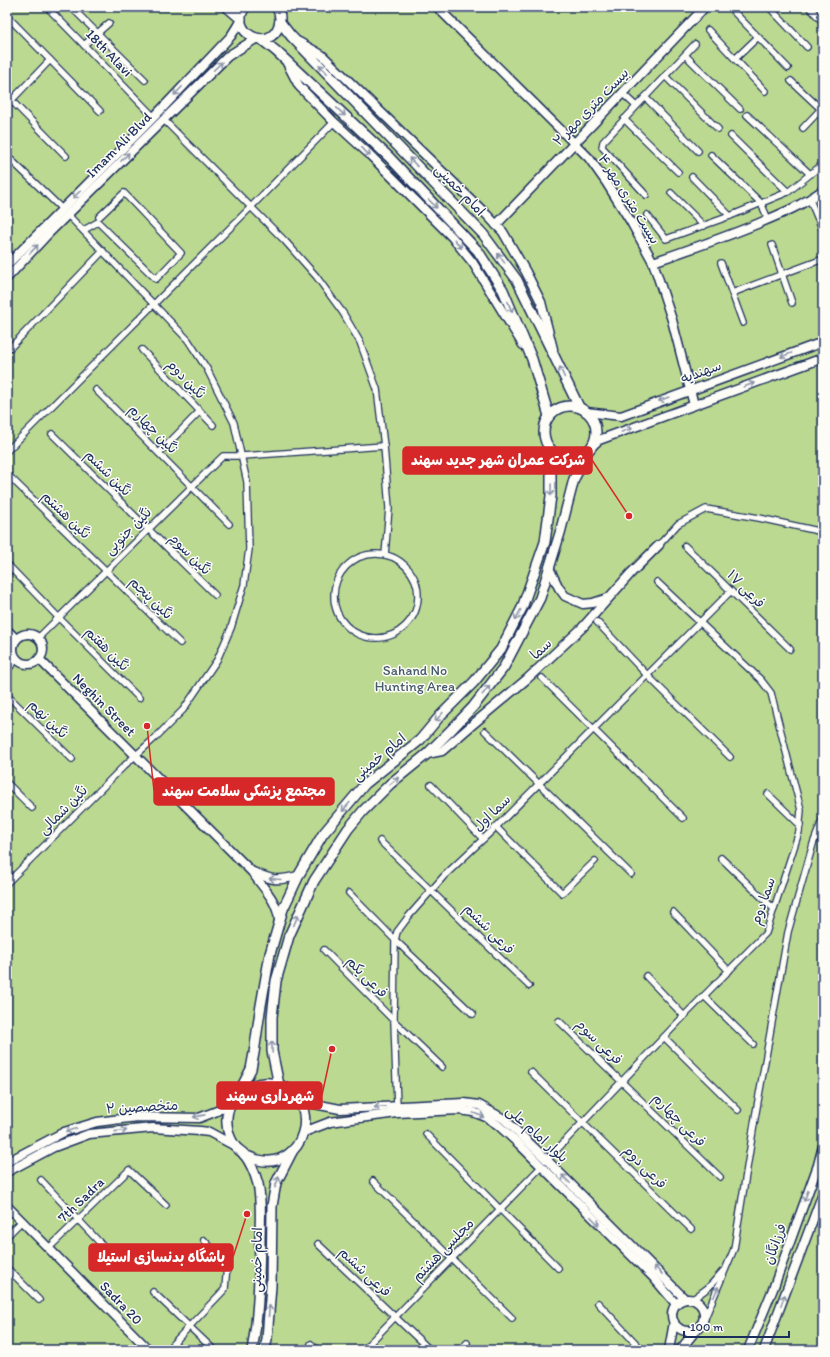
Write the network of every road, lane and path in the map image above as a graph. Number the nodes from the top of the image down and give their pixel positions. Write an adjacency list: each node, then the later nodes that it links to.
1 (47, 7): 22 (street, 18th Alavi)
2 (71, 7): 17 (street)
3 (227, 7): 12 (main road, امام خمینی)
4 (245, 7): 12 (main road)
5 (437, 7): 49 (street, بیست متری مهر ۴)
6 (705, 7): 33 (street, بیست متری مهر ۲)
7 (737, 7): 18 (street)
8 (769, 7): 23 (street)
9 (808, 7): 14 (street)
10 (277, 8): 13 (main road)
11 (7, 16): 26 (street)
12 (241, 19): 20 (main road, امام خمینی); 42 (street, Imam Ali Blvd, one-way to 42)
13 (280, 22): 19 (main road, امام خمینی); 20 (main road)
14 (823, 22)
15 (109, 23): 17 (street)
16 (708, 30): 25 (street)
17 (98, 33): 22 (street); 30 (street)
18 (758, 37): 25 (street); 28 (street)
19 (293, 38): 70 (street); 89 (main road, امام خمینی, one-way to 19)
20 (259, 39): 27 (main road, امام خمینی); 43 (street, Imam Ali Blvd, one-way to 20)
21 (695, 44): 24 (street)
22 (84, 45): 42 (street, 18th Alavi)
23 (807, 47)
24 (685, 56): 29 (street); 38 (street)
25 (735, 59): 32 (street)
26 (50, 60): 35 (street); 40 (street)
27 (286, 61): 45 (street); 91 (main road, امام خمینی, one-way to 91)
28 (788, 68)
29 (665, 76): 34 (street); 47 (street)
30 (145, 80)
31 (791, 80): 39 (street)
32 (765, 91)
33 (622, 93): 37 (street); 49 (street, بیست متری مهر ۲)
34 (645, 97): 37 (street); 50 (street)
35 (9, 98): 36 (street); 53 (street)
36 (7, 105)
37 (636, 106): 44 (street)
38 (740, 109)
39 (822, 110): 46 (street)
40 (100, 111)
41 (747, 115): 56 (street)
42 (154, 117): 65 (street, Imam Ali Blvd, one-way to 65)
43 (163, 119): 64 (street); 65 (street, Imam Ali Blvd, one-way to 43)
44 (624, 119): 55 (street); 61 (street)
45 (334, 122): 64 (street); 91 (street, one-way to 91)
46 (803, 128)
47 (718, 129)
48 (731, 136): 59 (street)
49 (573, 143): 70 (street, بیست متری مهر ۲); 77 (street, بیست متری مهر ۴)
50 (698, 151)
51 (711, 155): 63 (street)
52 (7, 156): 65 (street, نگین شمالی)
53 (66, 156)
54 (823, 164): 56 (street)
55 (678, 172)
56 (810, 174): 59 (street)
57 (692, 177): 67 (street)
58 (823, 190): 62 (street)
59 (788, 192): 63 (street)
60 (671, 193): 71 (street)
61 (646, 195)
62 (810, 200): 69 (street); 73 (street)
63 (761, 203): 67 (street); 69 (street)
64 (251, 207): 84 (street); 100 (street)
65 (65, 212): 72 (street, نگین شمالی); 79 (street, Imam Ali Blvd); 81 (street, Imam Ali Blvd, one-way to 65)
66 (647, 215): 71 (street)
67 (730, 216): 71 (street)
68 (99, 217): 72 (street)
69 (768, 219): 77 (street)
70 (496, 225): 89 (street)
71 (704, 226)
72 (84, 230): 75 (street, نگین شمالی)
73 (823, 231)
74 (772, 245): 80 (street)
75 (102, 250): 84 (street, نگین شمالی); 87 (street)
76 (823, 258): 80 (street)
77 (653, 262): 92 (street, بیست متری مهر ۴)
78 (721, 263): 82 (street)
79 (7, 265)
80 (782, 274): 82 (street); 83 (street)
81 (7, 278)
82 (732, 293): 85 (street)
83 (792, 303)
84 (154, 304): 103 (street); 105 (street, نگین شمالی)
85 (743, 323)
86 (823, 342): 92 (street, سهندیه, one-way to 92)
87 (11, 347)
88 (142, 350): 96 (street, نگین دوم)
89 (556, 358): 95 (main road, امام خمینی, one-way to 89)
90 (823, 358): 94 (street, سهندیه, one-way to 90)
91 (532, 360): 97 (main road, امام خمینی)
92 (690, 389): 94 (street, بیست متری مهر ۴); 95 (street, سهندیه, one-way to 95)
93 (96, 390): 104 (street, نگین چهارم)
94 (694, 405): 101 (street, سهندیه, one-way to 94)
95 (583, 409): 97 (main road); 101 (main road)
96 (200, 411): 98 (street, نگین دوم); 104 (street)
97 (549, 416): 102 (main road)
98 (213, 424)
99 (52, 434): 109 (street, نگین ششم)
100 (384, 446): 105 (street, نگین جنوبی); 113 (street)
101 (590, 450): 102 (main road); 115 (main road, امام خمینی)
102 (551, 451): 157 (main road, امام خمینی, one-way to 157)
103 (7, 452)
104 (159, 453): 107 (street, نگین چهارم)
105 (242, 456): 107 (street, نگین جنوبی); 139 (street, نگین شمالی)
106 (10, 477): 116 (street, نگین هشتم)
107 (192, 486): 108 (street, نگین چهارم); 109 (street, نگین جنوبی)
108 (229, 524)
109 (148, 529): 116 (street, نگین جنوبی); 119 (street, نگین سوم)
110 (823, 532): 111 (street)
111 (659, 544): 120 (street, سما)
112 (685, 546): 118 (street, فرعی ۱۷)
113 (385, 555): 113 (street)
114 (7, 564): 121 (street, نگین هفتم)
115 (549, 568): 120 (street); 138 (main road, امام خمینی, one-way to 115)
116 (106, 571): 121 (street, نگین جنوبی); 127 (street, نگین پنجم)
117 (657, 582): 123 (street, سما دوم)
118 (731, 591): 123 (street, سما اول); 128 (street, فرعی ۱۷)
119 (215, 595)
120 (609, 598): 138 (street, سما)
121 (58, 617): 125 (street, نگین جنوبی); 135 (street, نگین هفتم)
122 (597, 622): 132 (street)
123 (700, 622): 132 (street, سما اول); 149 (street, سما دوم)
124 (7, 630): 126 (street)
125 (38, 638): 126 (street); 129 (street)
126 (16, 639): 130 (street)
127 (180, 644)
128 (790, 649)
129 (39, 658): 130 (street); 139 (street, Neghin Street)
130 (17, 659): 131 (street)
131 (7, 670)
132 (647, 675): 136 (street, سما اول); 140 (street)
133 (542, 678): 136 (street)
134 (7, 695): 141 (street, نگین نهم)
135 (139, 698)
136 (593, 730): 143 (street, سما اول); 147 (street)
137 (485, 731): 143 (street)
138 (427, 754): 179 (main road, امام خمینی, one-way to 138)
139 (135, 755): 155 (street, Neghin Street); 158 (street, نگین شمالی)
140 (730, 756)
141 (72, 759)
142 (7, 783): 146 (street)
143 (538, 784): 150 (street, سما اول); 156 (street)
144 (431, 785): 151 (street)
145 (768, 794): 149 (street)
146 (32, 808)
147 (683, 818)
148 (823, 818): 211 (street)
149 (800, 825): 161 (street, سما دوم)
150 (496, 827): 151 (street, سما اول); 154 (street)
151 (483, 839): 159 (street, سما اول)
152 (380, 841): 159 (street, فرعی ششم)
153 (722, 858): 161 (street)
154 (595, 861)
155 (252, 872): 157 (street, one-way to 155); 163 (street, Neghin Street)
156 (632, 874)
157 (298, 876): 163 (main road, امام خمینی)
158 (7, 883)
159 (432, 890): 164 (street, سما اول); 168 (street, فرعی ششم)
160 (349, 893): 164 (street)
161 (774, 909): 166 (street, سما دوم)
162 (673, 912): 166 (street)
163 (279, 923): 180 (main road, امام خمینی)
164 (395, 940): 170 (street); 172 (street, سما اول)
165 (324, 950): 172 (street, فرعی یکم)
166 (729, 971): 169 (street, سما دوم)
167 (646, 976): 171 (street)
168 (529, 986)
169 (704, 996): 171 (street, سما دوم); 175 (street)
170 (473, 1014)
171 (684, 1016): 174 (street, سما دوم)
172 (394, 1021): 176 (street); 182 (street, سما اول)
173 (560, 1021): 178 (street, فرعی سوم)
174 (664, 1038): 178 (street, سما دوم); 183 (street)
175 (753, 1044)
176 (442, 1067)
177 (531, 1072): 184 (street)
178 (622, 1081): 184 (street, سما دوم); 195 (street, فرعی چهارم)
179 (279, 1085): 180 (main road); 181 (main road)
180 (236, 1098): 187 (main road); 192 (street, متخصصین ۲, one-way to 192)
181 (299, 1101): 182 (street, بلوار امام علی, one-way to 181); 185 (main road)
182 (397, 1110): 185 (street, بلوار امام علی); 191 (street, بلوار امام علی); 193 (street, بلوار امام علی, one-way to 193)
183 (738, 1110)
184 (582, 1123): 191 (street, سما دوم); 204 (street, فرعی دوم)
185 (304, 1132): 189 (main road)
186 (426, 1134): 201 (street)
187 (235, 1146): 190 (main road); 194 (street, one-way to 187)
188 (823, 1146): 239 (street, فرزانگان, one-way to 239)
189 (293, 1150): 190 (main road); 232 (main road, امام خمینی, one-way to 189)
190 (244, 1154): 231 (main road, امام خمینی)
191 (547, 1160): 193 (street); 215 (street, بلوار امام علی, one-way to 191)
192 (7, 1162)
193 (541, 1167): 201 (street, مجلسی هشتم); 218 (street, بلوار امام علی, one-way to 218)
194 (7, 1172)
195 (720, 1177)
196 (41, 1180): 202 (street)
197 (373, 1181): 209 (street)
198 (823, 1193): 240 (street, فرزانگان, one-way to 198)
199 (166, 1205): 202 (street, 7th Sadra)
200 (7, 1206): 203 (street, Sadra 20)
201 (499, 1209): 209 (street, مجلسی هشتم); 213 (street)
202 (78, 1220): 208 (street, 7th Sadra); 210 (street)
203 (22, 1221): 205 (street); 208 (street, Sadra 20)
204 (690, 1229)
205 (7, 1236)
206 (204, 1240): 223 (street)
207 (318, 1244): 219 (street, فرعی ششم)
208 (49, 1248): 228 (street, Sadra 20)
209 (452, 1258): 219 (street, مجلسی هشتم); 220 (street)
210 (116, 1260)
211 (727, 1267): 215 (street); 221 (street, one-way to 211)
212 (7, 1268): 216 (street)
213 (558, 1268)
214 (152, 1292): 223 (street)
215 (689, 1299): 218 (street); 221 (street)
216 (39, 1300)
217 (598, 1302): 227 (street)
218 (676, 1304): 222 (street)
219 (396, 1317): 234 (street, مجلسی هشتم); 235 (street, فرعی ششم)
220 (512, 1318)
221 (705, 1318): 224 (street)
222 (674, 1322): 224 (street); 237 (street)
223 (189, 1326): 229 (street); 230 (street)
224 (697, 1329): 238 (street)
225 (467, 1343): 236 (street)
226 (310, 1344): 233 (street)
227 (642, 1349)
228 (149, 1350)
229 (166, 1350)
230 (214, 1350)
231 (252, 1350)
232 (265, 1350)
233 (317, 1350)
234 (363, 1350)
235 (430, 1350)
236 (460, 1350)
237 (669, 1350)
238 (680, 1350)
239 (748, 1350)
240 (764, 1350)

